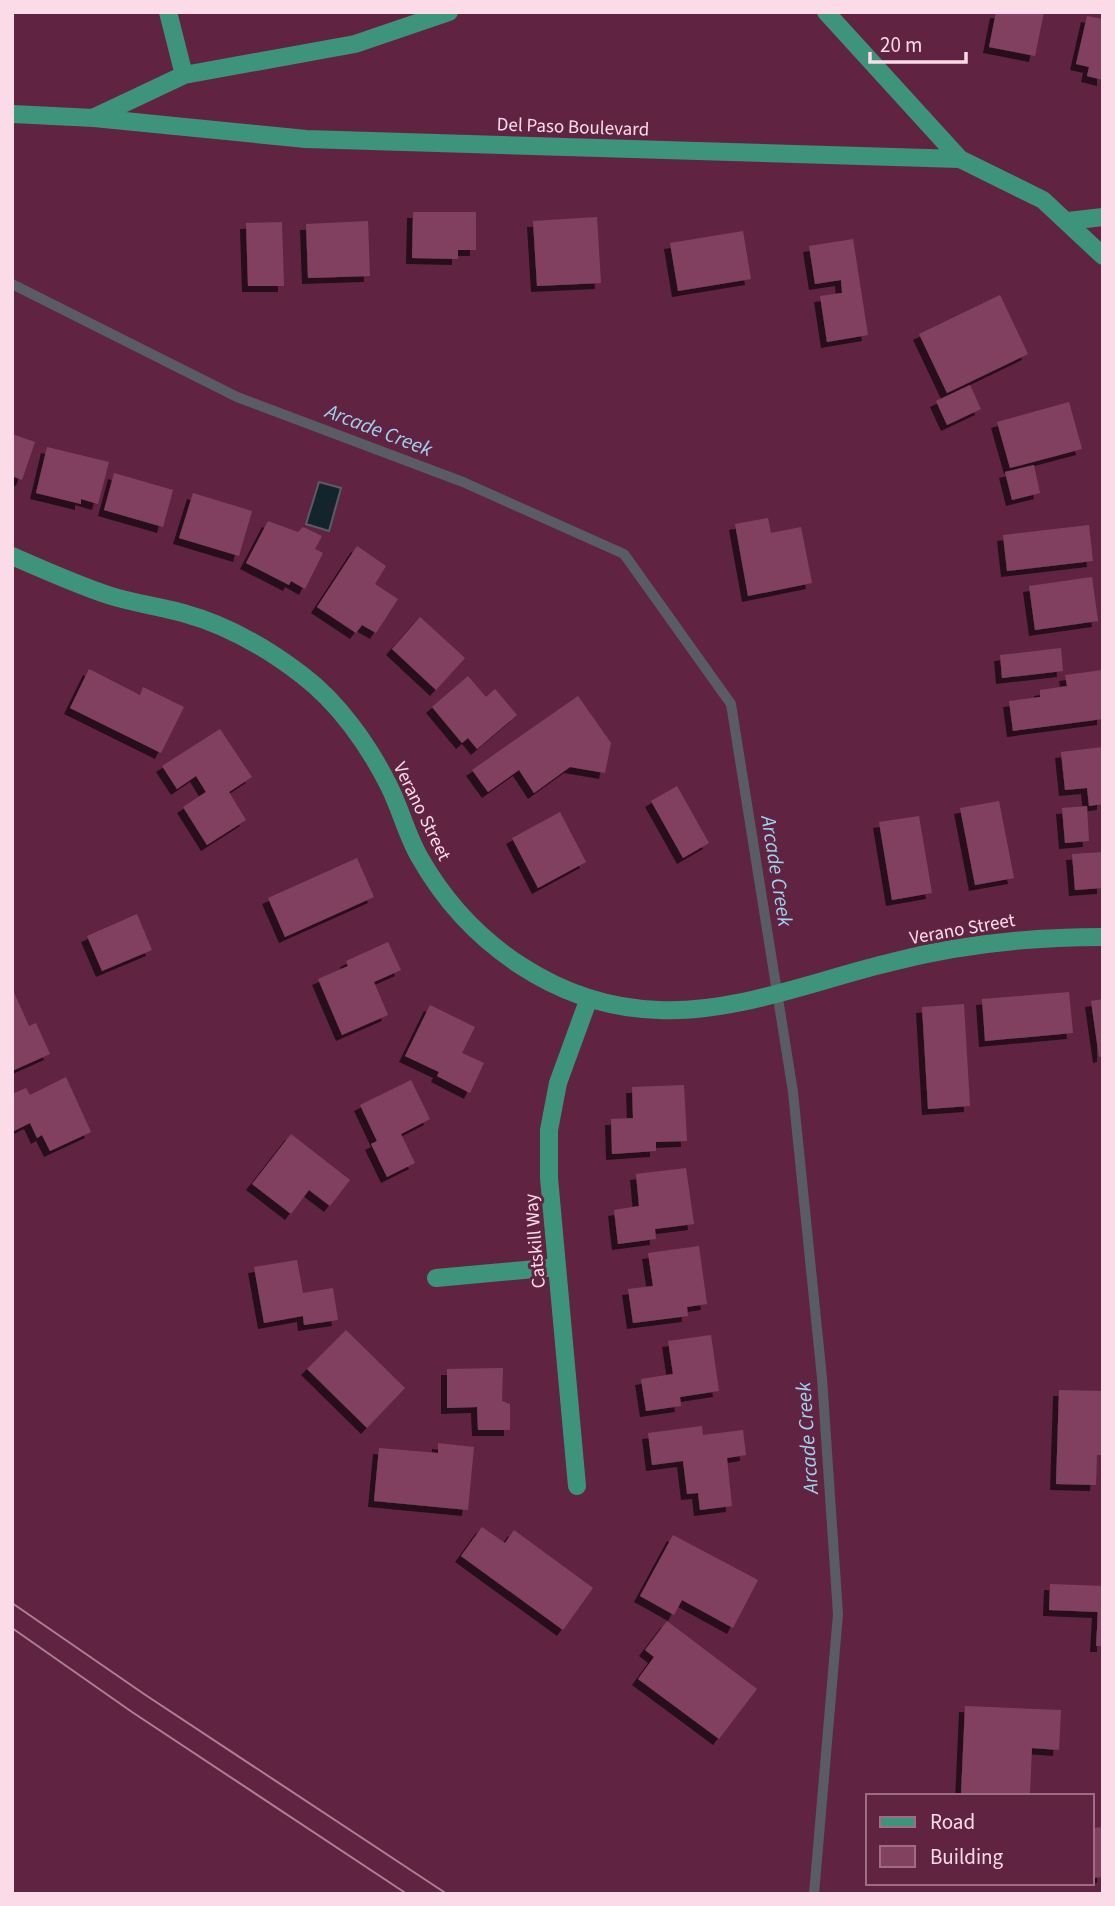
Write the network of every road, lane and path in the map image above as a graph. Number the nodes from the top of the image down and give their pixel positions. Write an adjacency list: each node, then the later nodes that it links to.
1 (169, 12): 4 (street)
2 (449, 12): 4 (street)
3 (825, 12): 7 (street)
4 (184, 75): 6 (street)
5 (12, 114): 6 (street, Del Paso Boulevard)
6 (94, 118): 7 (street, Del Paso Boulevard)
7 (960, 159): 9 (street, Del Paso Boulevard)
8 (1103, 216): 9 (street)
9 (1068, 221): 10 (street, Del Paso Boulevard)
10 (1103, 256)
11 (12, 556): 13 (street, Verano Street)
12 (1103, 937): 13 (street, Verano Street)
13 (589, 998): 14 (street, Catskill Way)
14 (557, 1267): 15 (street); 16 (street, Catskill Way)
15 (436, 1278)
16 (577, 1486)

